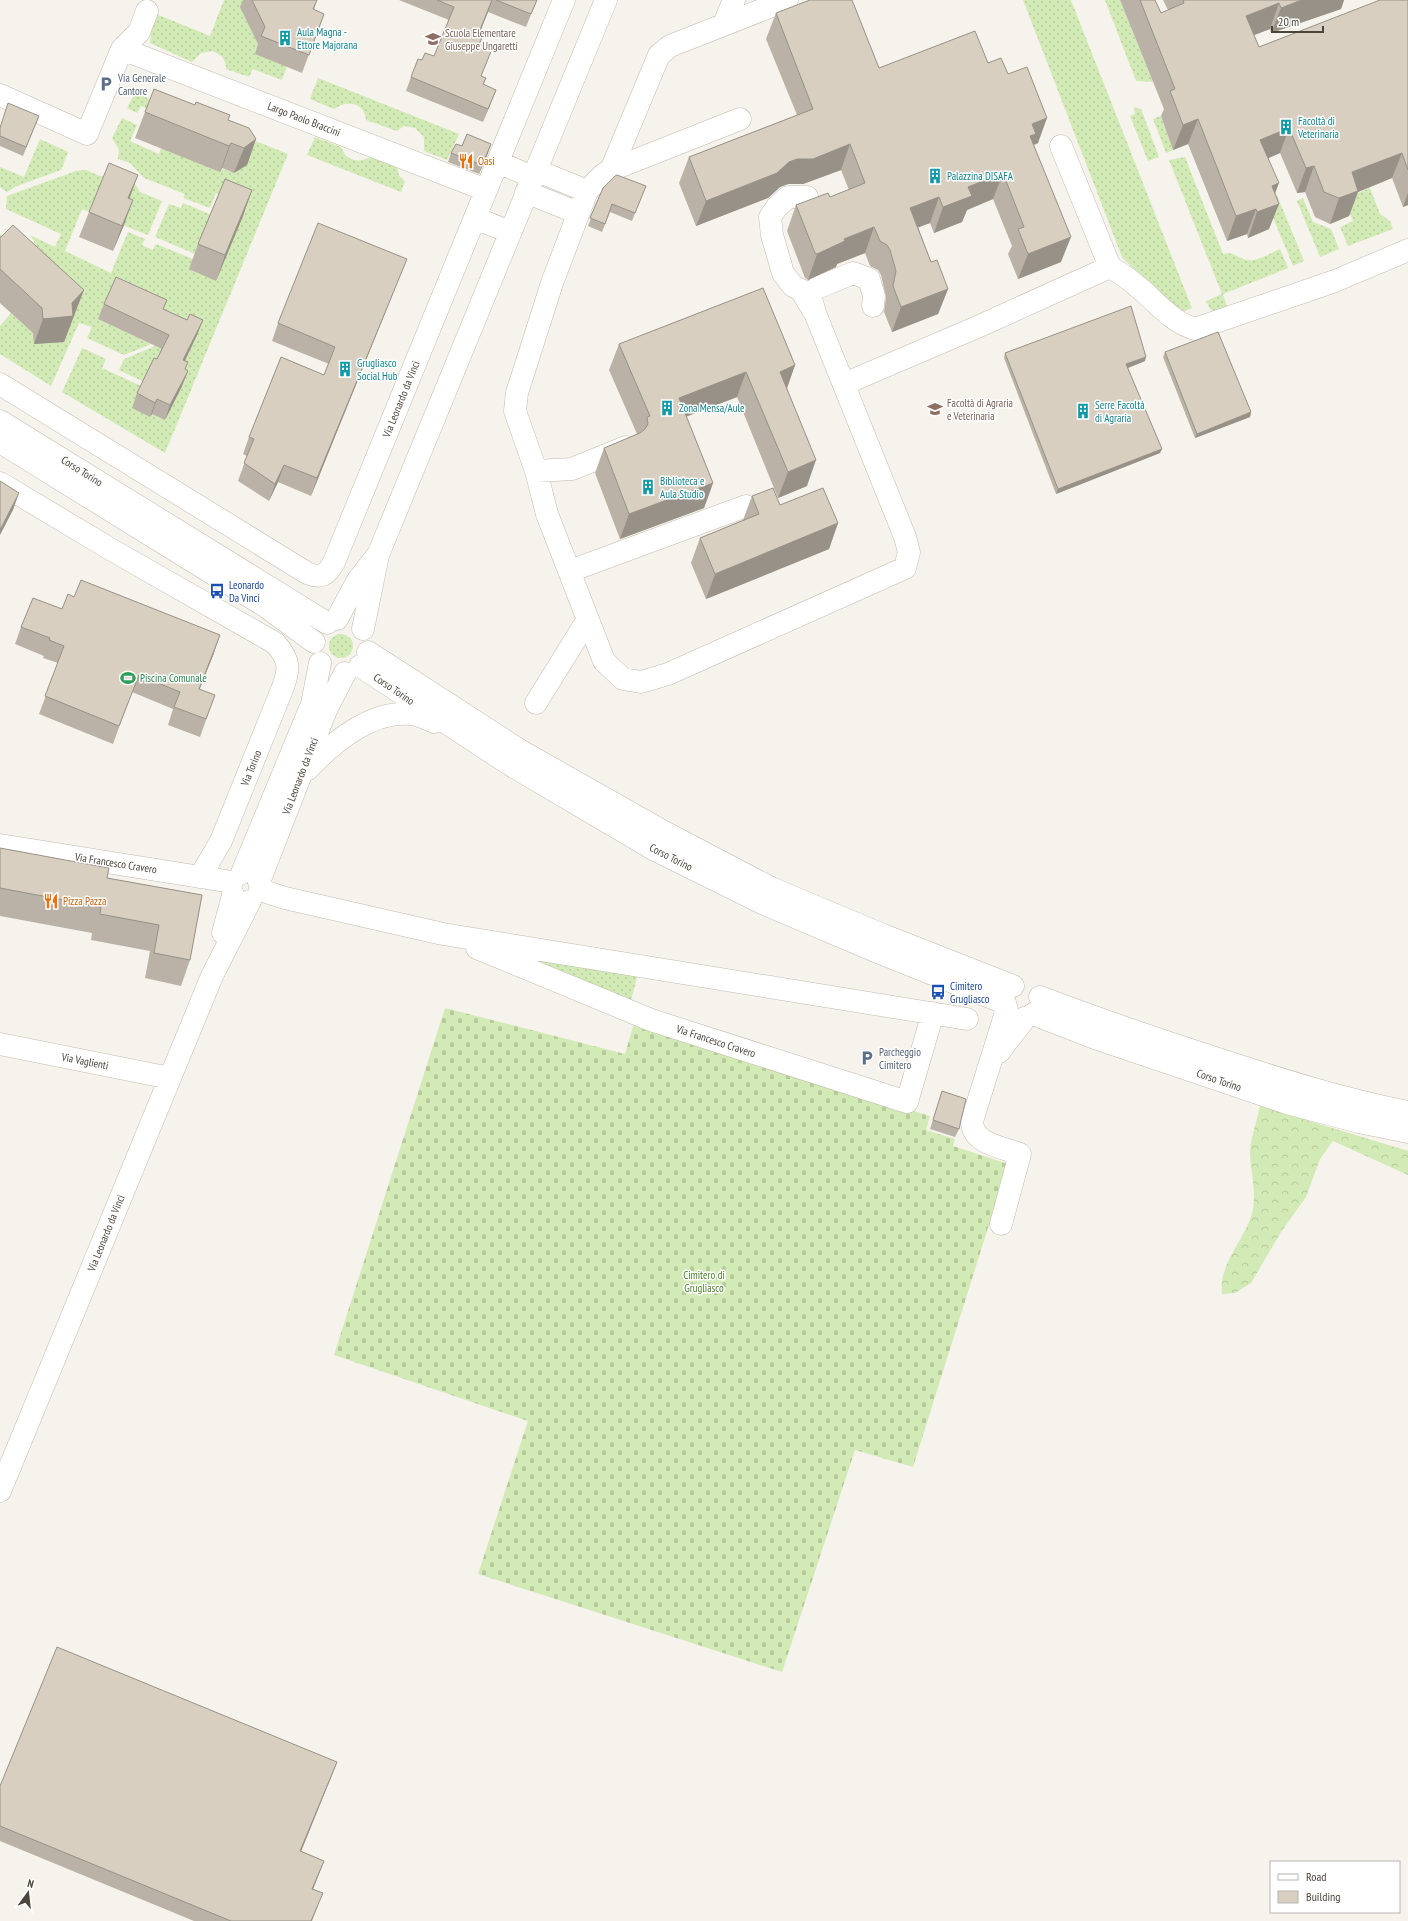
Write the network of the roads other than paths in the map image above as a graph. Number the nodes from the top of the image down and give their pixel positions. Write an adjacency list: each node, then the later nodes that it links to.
1 (564, 0): 11 (street)
2 (606, 0): 13 (street)
3 (734, 0): 6 (street)
4 (787, 0): 6 (street)
5 (147, 11): 7 (street)
6 (724, 24): 12 (street)
7 (122, 49): 8 (street); 14 (street, Largo Paolo Braccini)
8 (0, 94)
9 (740, 119): 12 (street)
10 (1061, 146): 21 (street)
11 (498, 162): 13 (street); 14 (street)
12 (611, 170): 15 (street)
13 (531, 180): 15 (street); 17 (street); 19 (street)
14 (486, 190): 18 (street)
15 (587, 191): 17 (street)
16 (807, 197): 23 (street)
17 (578, 214): 30 (street)
18 (475, 218): 19 (street); 29 (street, Via Leonardo da Vinci)
19 (510, 232): 35 (street)
20 (1408, 250): 21 (street)
21 (1110, 267): 25 (street)
22 (873, 306): 23 (street)
23 (815, 313): 25 (street)
24 (0, 384): 29 (street)
25 (844, 384): 37 (street)
26 (0, 421): 33 (street, Corso Torino)
27 (0, 442): 33 (street, Corso Torino)
28 (626, 447): 30 (street)
29 (137, 469): 33 (street)
30 (536, 471): 36 (street)
31 (0, 483): 34 (street)
32 (746, 506): 36 (street)
33 (160, 530): 34 (street); 38 (street, Corso Torino); 40 (street, Corso Torino)
34 (112, 550): 45 (street, Via Torino)
35 (378, 555): 38 (street); 39 (street)
36 (570, 571): 37 (street)
37 (588, 619): 42 (street)
38 (332, 621): 39 (street, Corso Torino); 40 (street)
39 (363, 629): 41 (street)
40 (317, 653): 41 (street, Corso Torino); 46 (street, Via Leonardo da Vinci)
41 (358, 663): 43 (street, Corso Torino); 44 (street, Via Leonardo da Vinci); 51 (street, Corso Torino)
42 (536, 703)
43 (459, 733): 44 (street); 51 (street, Corso Torino)
44 (300, 776): 49 (street, Via Leonardo da Vinci)
45 (245, 783): 46 (street, Via Leonardo da Vinci); 48 (street, Via Torino)
46 (267, 811): 49 (street, Via Leonardo da Vinci)
47 (0, 845): 48 (street, Via Francesco Cravero)
48 (200, 877): 49 (street, Via Francesco Cravero)
49 (246, 887): 50 (street, Via Francesco Cravero); 55 (street, Via Leonardo da Vinci)
50 (443, 934): 52 (street, Via Francesco Cravero); 52 (street, Via Francesco Cravero)
51 (1021, 1004): 56 (street, Corso Torino); 57 (street, Corso Torino); 58 (street)
52 (933, 1013): 53 (street, Via Francesco Cravero)
53 (967, 1018)
54 (0, 1044): 55 (street, Via Vaglienti)
55 (170, 1078): 59 (street, Via Leonardo da Vinci)
56 (1408, 1112)
57 (1408, 1132)
58 (1001, 1224)
59 (0, 1491)

